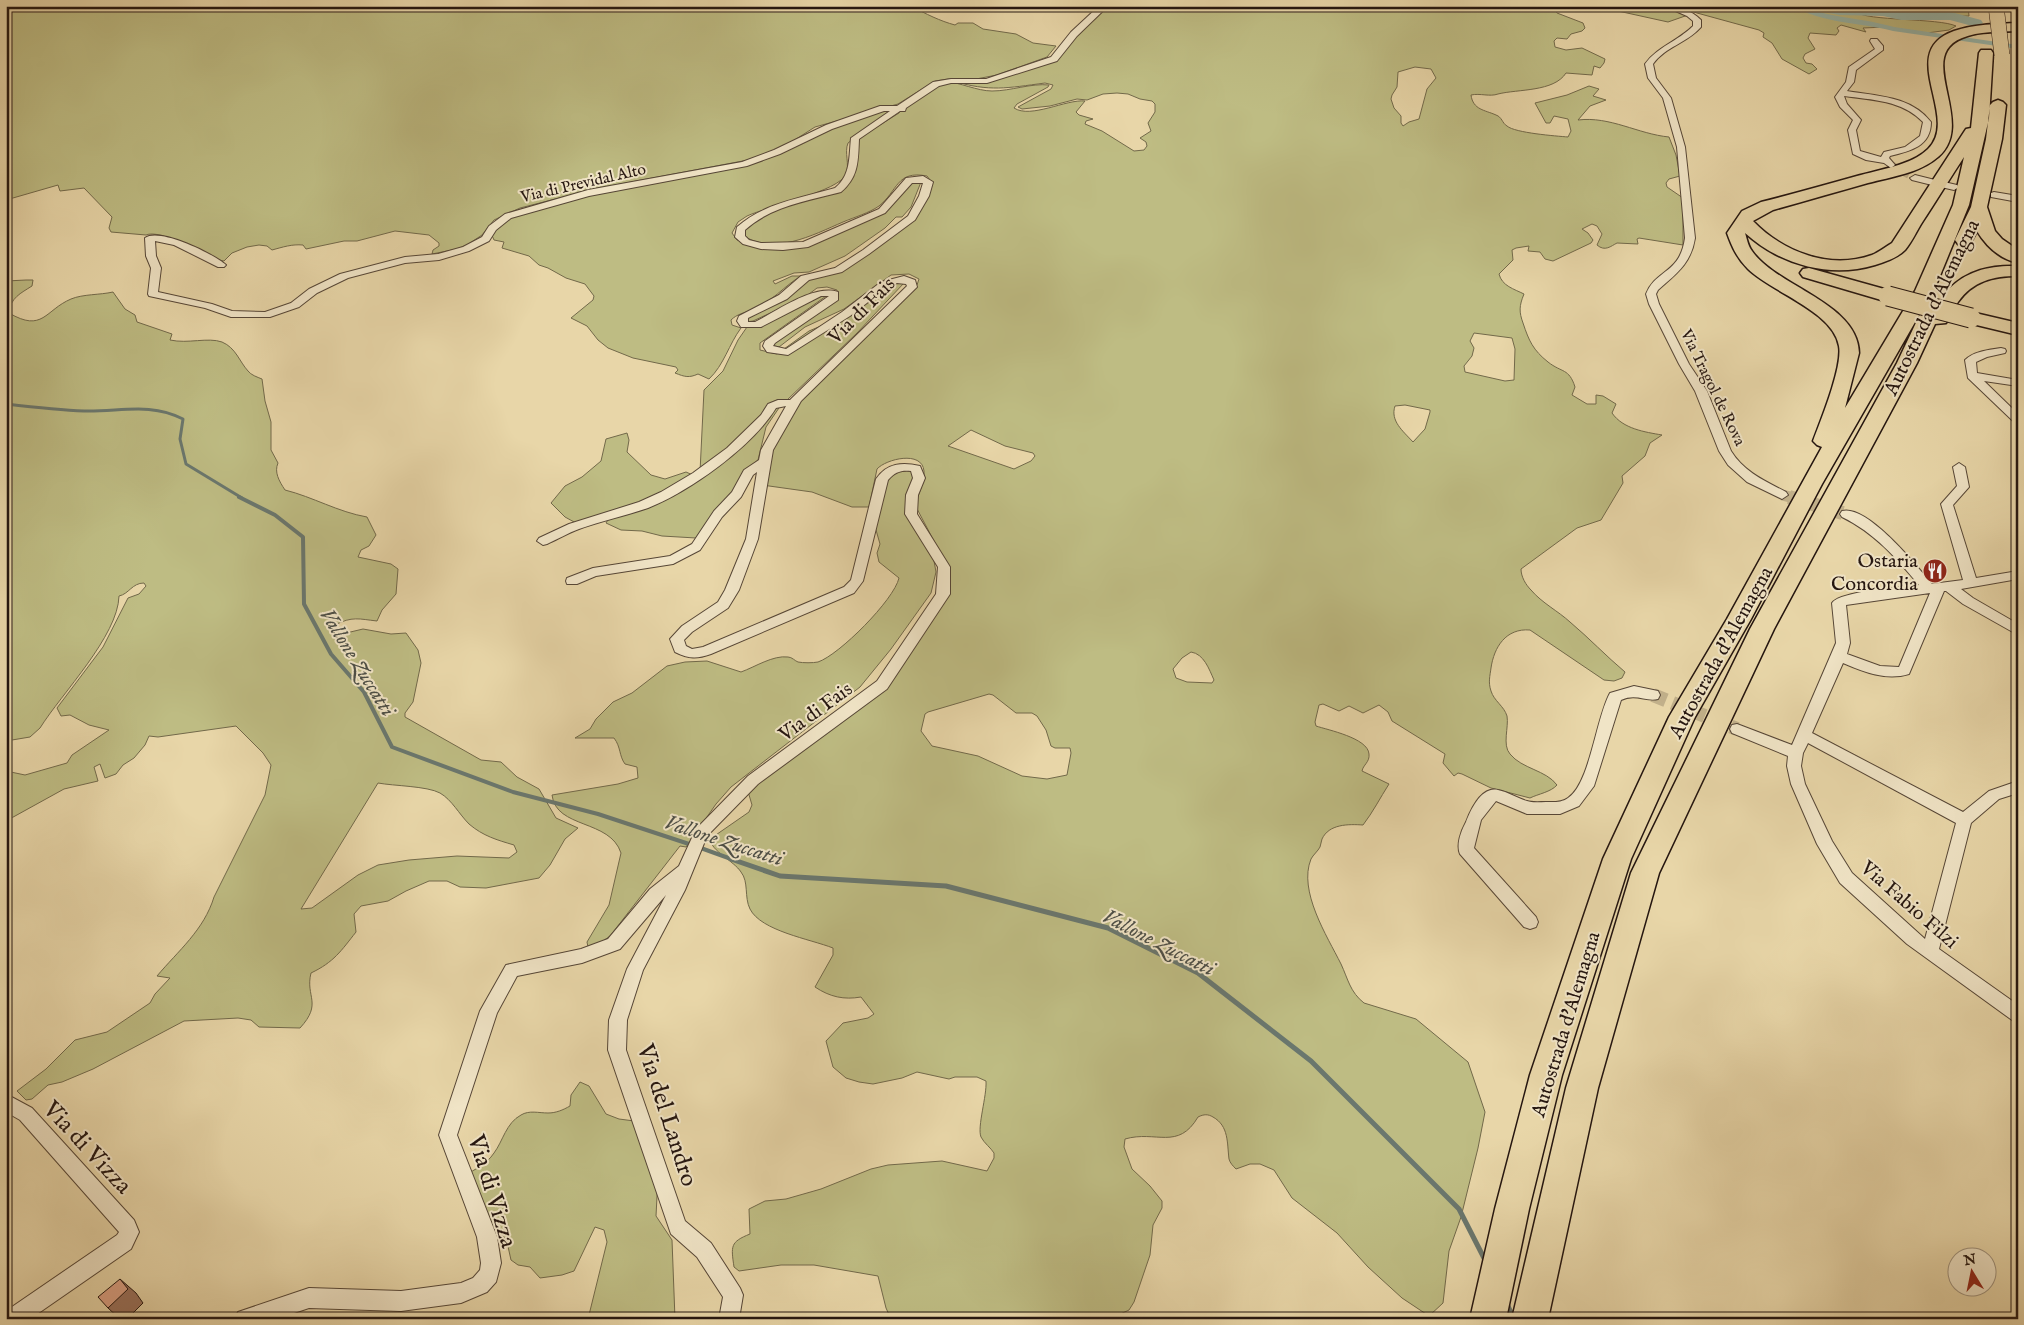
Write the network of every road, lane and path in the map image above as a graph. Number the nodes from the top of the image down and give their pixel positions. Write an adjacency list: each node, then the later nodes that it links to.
1 (1104, 6): 9 (street, Via di Fais)
2 (1668, 6): 30 (street, Via Tragol de Rova)
3 (1996, 6): 7 (highway, Autostrada d'Alemagna, bridge)
4 (1982, 16): 7 (highway, Autostrada d'Alemagna)
5 (2013, 28): 16 (highway)
6 (1874, 42): 8 (street)
7 (1994, 54): 10 (highway, Autostrada d'Alemagna); 15 (highway, Autostrada d'Alemagna)
8 (1841, 93): 8 (street)
9 (902, 109): 18 (street, Via di Previdal Alto); 25 (street, Via di Fais)
10 (1981, 118): 16 (highway); 29 (highway, Autostrada d'Alemagna)
11 (1915, 178): 12 (street)
12 (1932, 182)
13 (1994, 194): 14 (street)
14 (2018, 199)
15 (1979, 207): 17 (highway); 22 (highway, Autostrada d'Alemagna)
16 (1743, 221): 20 (highway, bridge); 29 (highway)
17 (2018, 258)
18 (220, 265)
19 (2018, 271): 22 (highway)
20 (2018, 329)
21 (2001, 351): 23 (street)
22 (1907, 363): 54 (highway, Autostrada d'Alemagna)
23 (1972, 376): 24 (street); 26 (street)
24 (2018, 383)
25 (794, 403): 27 (street, Via di Fais); 32 (street)
26 (2018, 420)
27 (765, 462): 34 (street); 45 (street, Via di Fais)
28 (1959, 467): 35 (street)
29 (1811, 484): 53 (highway, Autostrada d'Alemagna)
30 (1782, 495)
31 (1846, 514): 36 (street)
32 (542, 541)
33 (2018, 575): 35 (street)
34 (572, 581)
35 (1971, 583): 36 (street)
36 (1939, 587): 37 (street); 38 (street, Via Fabio Filzi); 38 (street)
37 (2018, 630)
38 (1839, 656): 41 (street, Via Fabio Filzi)
39 (1653, 694): 46 (street)
40 (1737, 729): 42 (street)
41 (1804, 735): 42 (street, Via Fabio Filzi); 44 (street)
42 (1796, 753): 47 (street, Via Fabio Filzi)
43 (2018, 787): 44 (street)
44 (1964, 820): 47 (street)
45 (695, 849): 51 (street, Via di Vizza); 52 (street, Via del Landro)
46 (1530, 922)
47 (1930, 952): 48 (street, Via Fabio Filzi)
48 (2017, 1012)
49 (6, 1102): 50 (street, Via di Vizza)
50 (12, 1319)
51 (245, 1319)
52 (729, 1319)
53 (1488, 1319)
54 (1530, 1319)

